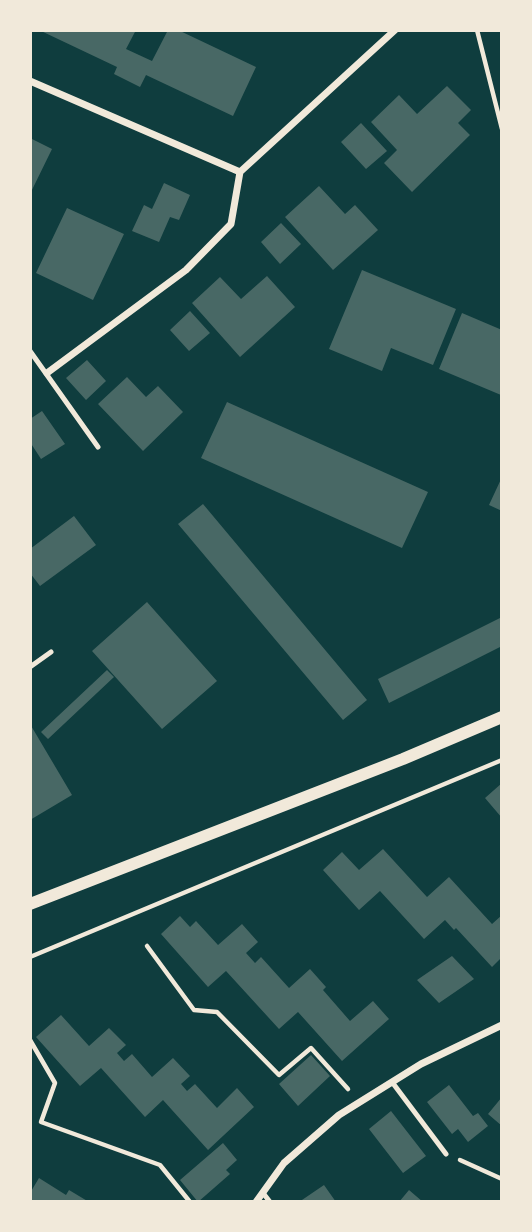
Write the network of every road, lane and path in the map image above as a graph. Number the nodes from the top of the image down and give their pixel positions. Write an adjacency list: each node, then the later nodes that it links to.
1 (396, 30): 5 (street)
2 (477, 30): 4 (path)
3 (30, 81): 5 (street)
4 (502, 128)
5 (240, 172): 7 (street)
6 (30, 351): 7 (lane)
7 (47, 373): 8 (lane)
8 (98, 447)
9 (51, 652): 10 (lane)
10 (30, 667)
11 (502, 717): 13 (street)
12 (502, 760): 15 (path)
13 (30, 904)
14 (147, 946): 19 (path)
15 (30, 957)
16 (502, 1025): 18 (street)
17 (30, 1040): 23 (path)
18 (392, 1082): 19 (street); 20 (lane)
19 (360, 1102): 22 (street)
20 (446, 1154): 21 (path)
21 (502, 1179)
22 (263, 1193): 24 (street); 25 (lane)
23 (190, 1202)
24 (256, 1202)
25 (270, 1202)

